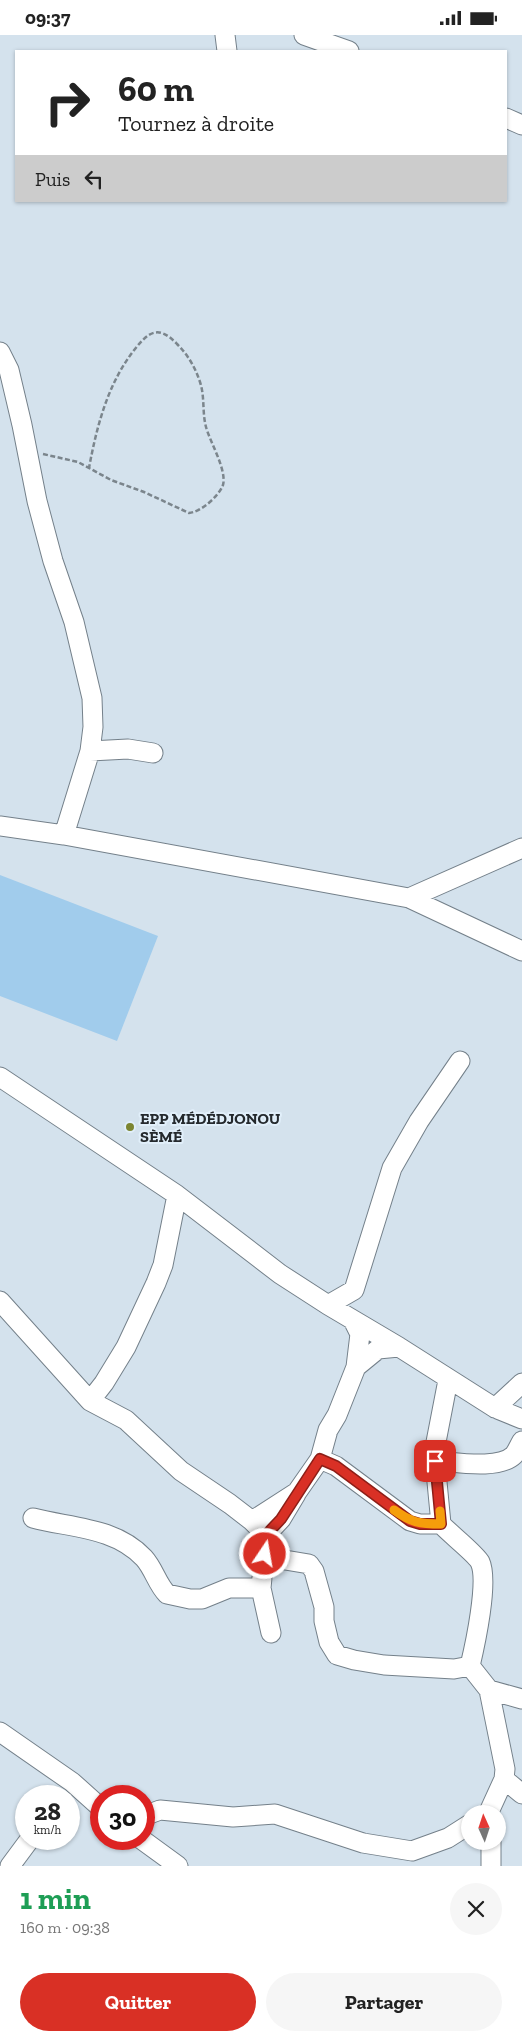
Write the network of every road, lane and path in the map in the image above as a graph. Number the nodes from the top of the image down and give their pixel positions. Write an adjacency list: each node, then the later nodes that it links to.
1 (225, 35): 3 (street)
2 (304, 35): 4 (street)
3 (227, 50)
4 (346, 50)
5 (507, 119): 6 (street)
6 (522, 125)
7 (0, 352): 8 (street)
8 (26, 450): 9 (path); 10 (street)
9 (89, 468): 9 (path)
10 (90, 751): 11 (street); 13 (street)
11 (153, 753)
12 (0, 826): 13 (street)
13 (64, 835): 15 (street)
14 (522, 848): 15 (street)
15 (409, 898): 16 (street)
16 (522, 951)
17 (460, 1061): 20 (street)
18 (0, 1077): 19 (street)
19 (177, 1195): 22 (street); 28 (street)
20 (354, 1290): 22 (street); 24 (street)
21 (0, 1301): 30 (street)
22 (328, 1305): 23 (street)
23 (352, 1319): 24 (street); 26 (street)
24 (370, 1330): 25 (street)
25 (399, 1347): 26 (street); 27 (street)
26 (356, 1367): 35 (street)
27 (448, 1379): 31 (street); 36 (street)
28 (104, 1383): 30 (street); 33 (street)
29 (522, 1383): 31 (street)
30 (90, 1401): 33 (street)
31 (496, 1409): 32 (street)
32 (522, 1419)
33 (126, 1420): 39 (street)
34 (522, 1441): 36 (street)
35 (320, 1459): 37 (street); 40 (street)
36 (435, 1461): 40 (street)
37 (297, 1492): 39 (street); 41 (street)
38 (33, 1518): 43 (street)
39 (252, 1521): 41 (street)
40 (441, 1524): 45 (street)
41 (266, 1535): 42 (street)
42 (265, 1554): 43 (street); 45 (street)
43 (261, 1588): 44 (street)
44 (271, 1633)
45 (470, 1666): 46 (street)
46 (489, 1690): 47 (street); 49 (street)
47 (522, 1699)
48 (0, 1732): 50 (street)
49 (504, 1779): 51 (street); 52 (street)
50 (62, 1785)
51 (522, 1794)
52 (492, 1805)
53 (155, 1812): 58 (street)
54 (461, 1830): 58 (street)
55 (155, 1849): 60 (street)
56 (22, 1850): 59 (street)
57 (491, 1850): 61 (street)
58 (408, 1859)
59 (10, 1866)
60 (178, 1866)
61 (491, 1866)

